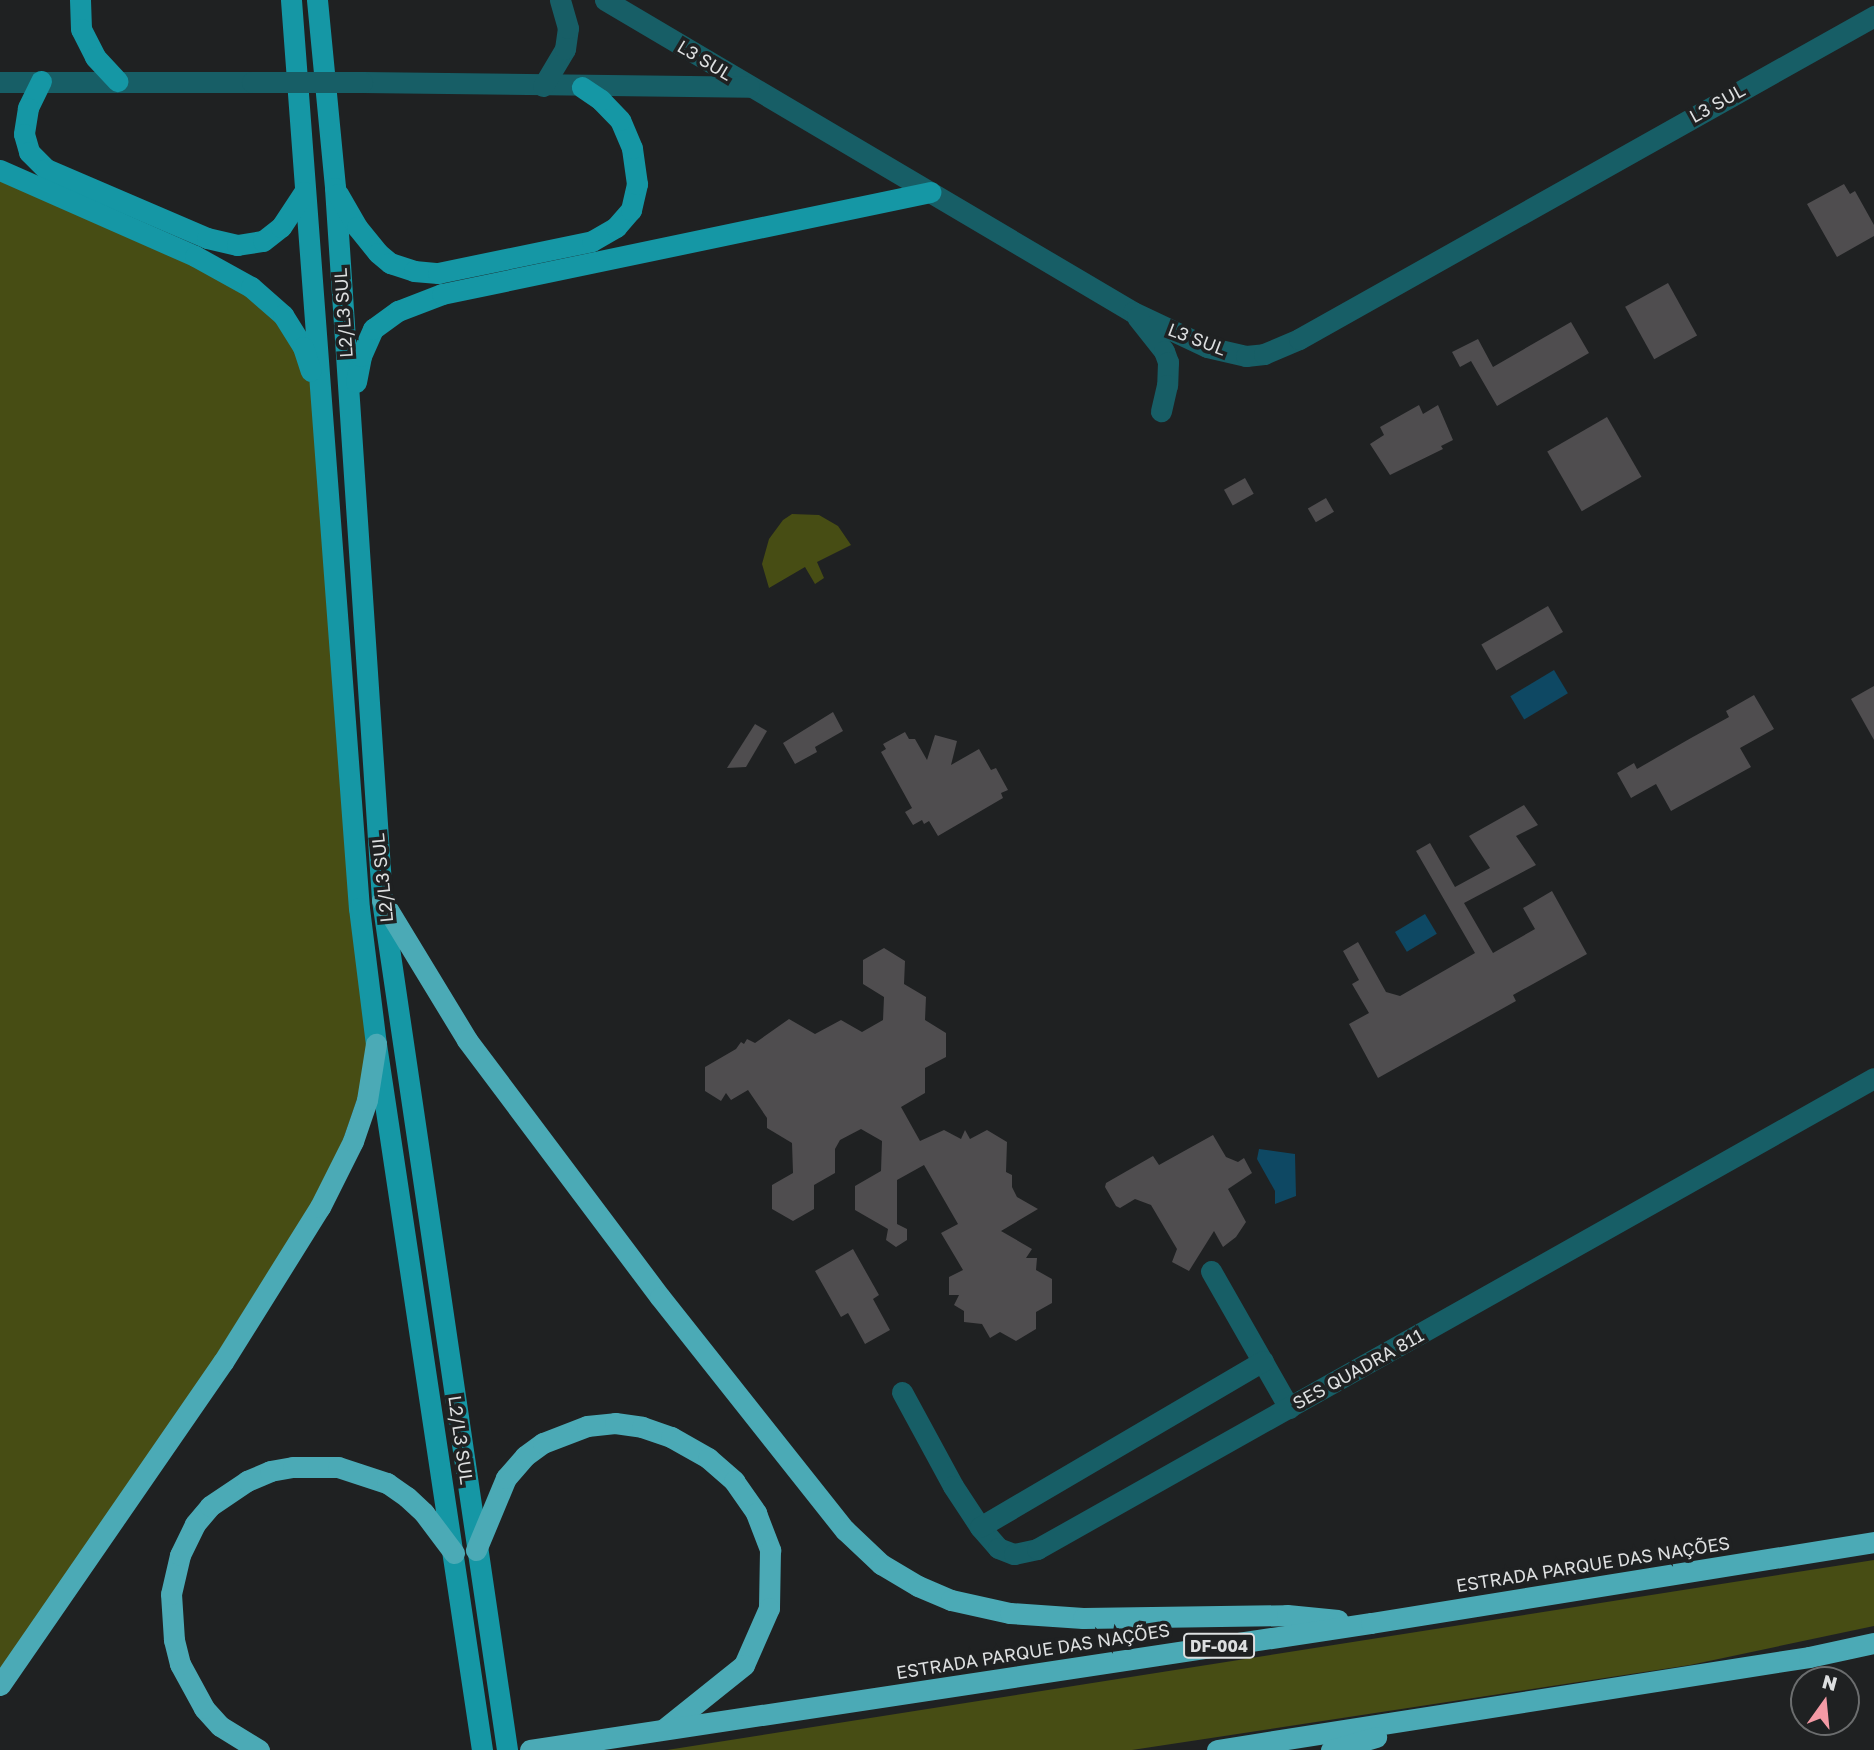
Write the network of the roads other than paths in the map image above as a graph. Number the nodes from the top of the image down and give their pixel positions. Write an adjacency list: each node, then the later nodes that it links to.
1 (80, 0): 8 (main road)
2 (291, 0): 15 (main road, L2/L3 SUL)
3 (317, 0): 14 (main road, L2/L3 SUL)
4 (560, 0): 10 (street)
5 (605, 0): 12 (street, L3 SUL)
6 (1874, 16): 17 (street, L3 SUL)
7 (41, 81): 8 (street); 9 (street); 15 (main road)
8 (117, 81): 10 (street, bridge)
9 (0, 82)
10 (543, 86): 11 (street)
11 (582, 87): 12 (street); 14 (main road)
12 (751, 87): 16 (street, L3 SUL)
13 (0, 170): 18 (main road)
14 (335, 188): 20 (main road, L2/L3 SUL)
15 (304, 192): 18 (main road, L2/L3 SUL)
16 (930, 192): 17 (street, L3 SUL); 20 (main road)
17 (1133, 312): 19 (street)
18 (321, 400): 22 (main road, L2/L3 SUL)
19 (1161, 411)
20 (350, 415): 21 (main road, L2/L3 SUL)
21 (382, 900): 30 (main road, L2/L3 SUL); 32 (highway)
22 (376, 1044): 31 (main road, L2/L3 SUL); 34 (highway)
23 (1874, 1078): 27 (street, SES QUADRA 811)
24 (1211, 1271): 25 (street)
25 (1263, 1362): 27 (street); 28 (street)
26 (902, 1392): 28 (street, SES QUADRA 811)
27 (1289, 1408): 28 (street, SES QUADRA 811)
28 (980, 1527)
29 (1874, 1542): 32 (highway, ESTRADA PARQUE DAS NAÇÕES / DF-004)
30 (476, 1550): 36 (highway); 39 (main road, L2/L3 SUL)
31 (454, 1553): 37 (highway); 38 (main road, L2/L3 SUL)
32 (1371, 1623): 36 (highway, ESTRADA PARQUE DAS NAÇÕES / DF-004)
33 (1874, 1643): 35 (highway)
34 (0, 1685)
35 (1454, 1714): 41 (highway); 42 (highway)
36 (661, 1731): 40 (highway, ESTRADA PARQUE DAS NAÇÕES / DF-004)
37 (259, 1750)
38 (482, 1750)
39 (507, 1750)
40 (530, 1750)
41 (1217, 1750)
42 (1331, 1750)

